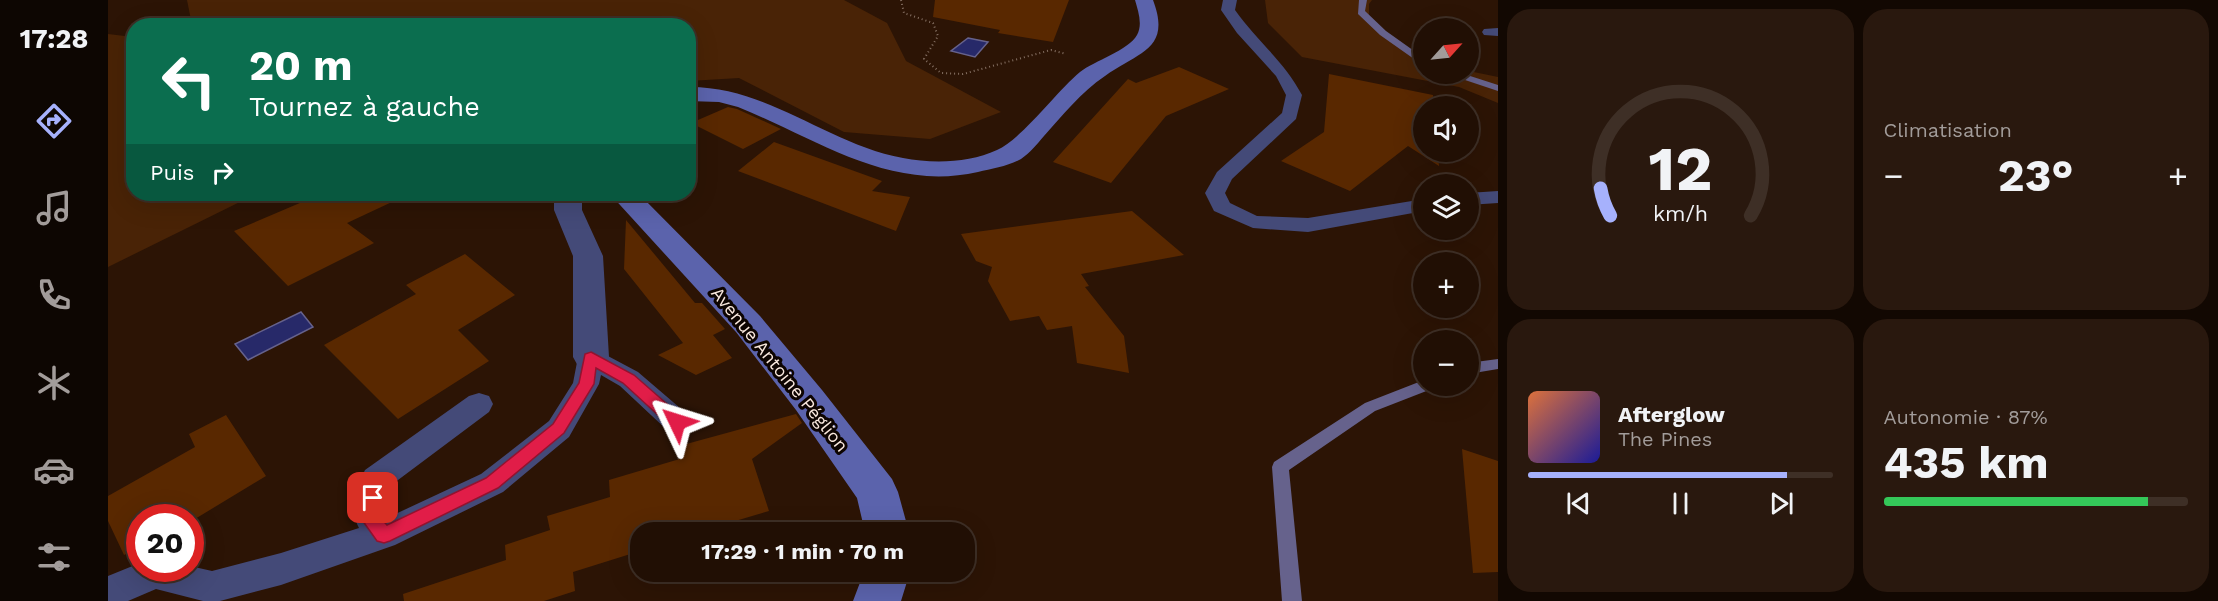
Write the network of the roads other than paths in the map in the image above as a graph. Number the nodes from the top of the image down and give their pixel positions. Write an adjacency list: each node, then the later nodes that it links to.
1 (1144, 0): 3 (street)
2 (1230, 0): 8 (lane)
3 (696, 94)
4 (1498, 197): 5 (lane)
5 (1479, 198)
6 (568, 201): 9 (street)
7 (631, 201): 12 (street, Avenue Antoine Péglion)
8 (1413, 207)
9 (591, 357): 11 (lane); 13 (lane)
10 (479, 404): 13 (lane)
11 (677, 422)
12 (884, 522)
13 (384, 535): 15 (lane)
14 (884, 582): 16 (street)
15 (108, 593)
16 (877, 601)

